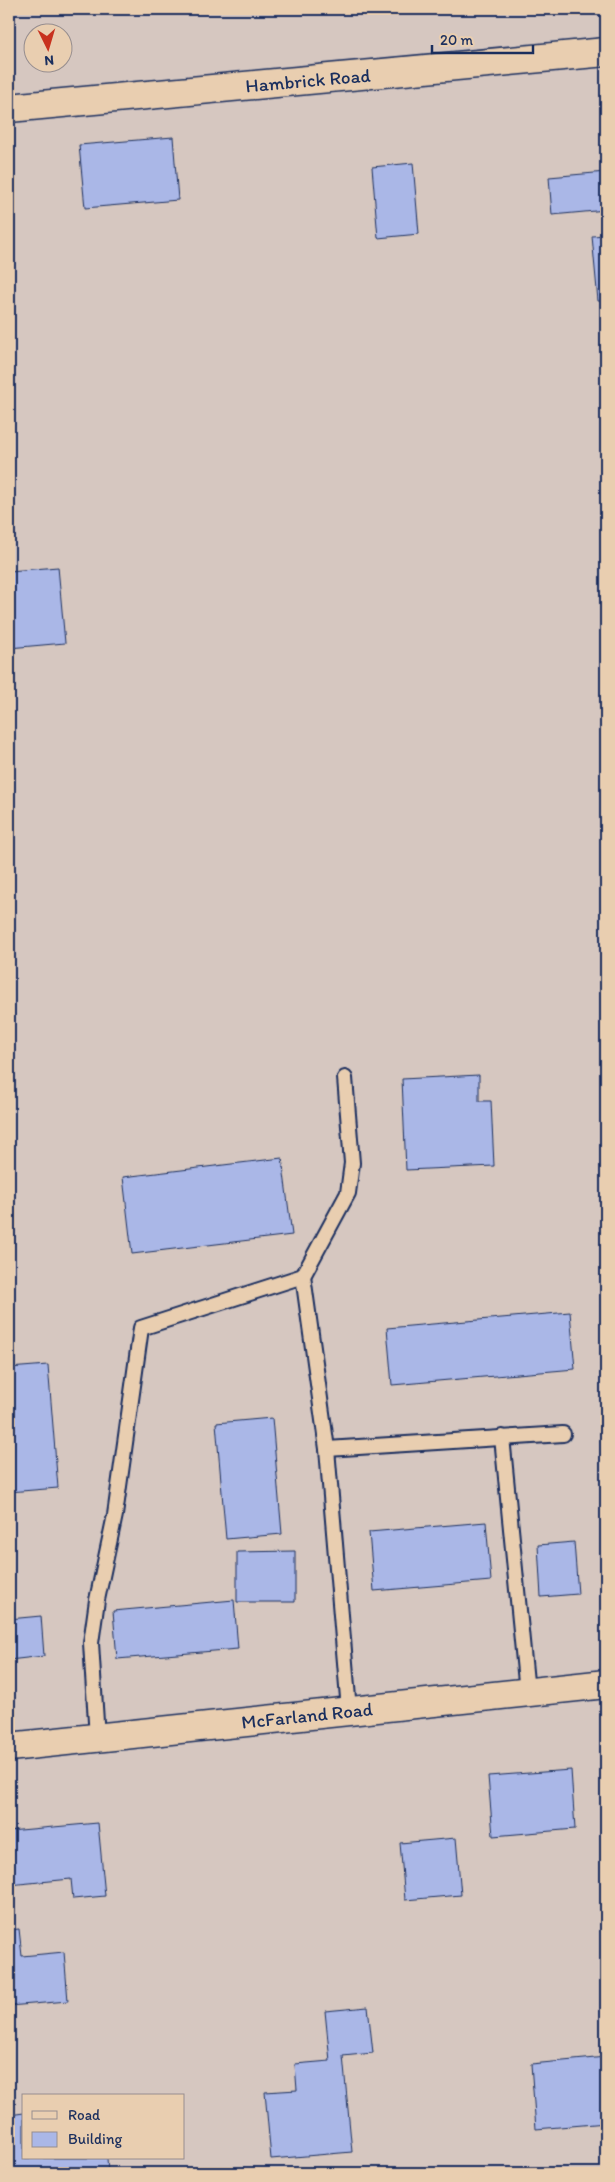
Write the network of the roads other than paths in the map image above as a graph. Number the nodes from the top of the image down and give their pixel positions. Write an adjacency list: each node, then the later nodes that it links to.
1 (606, 52): 2 (street, Hambrick Road)
2 (9, 108)
3 (346, 1078): 4 (lane)
4 (304, 1276): 7 (lane); 11 (lane)
5 (563, 1434): 6 (lane)
6 (502, 1438): 7 (lane); 9 (lane)
7 (326, 1450): 10 (lane)
8 (606, 1684): 9 (street, McFarland Road)
9 (527, 1692): 10 (street, McFarland Road)
10 (349, 1710): 11 (street, McFarland Road)
11 (97, 1738): 12 (street, McFarland Road)
12 (9, 1747)

